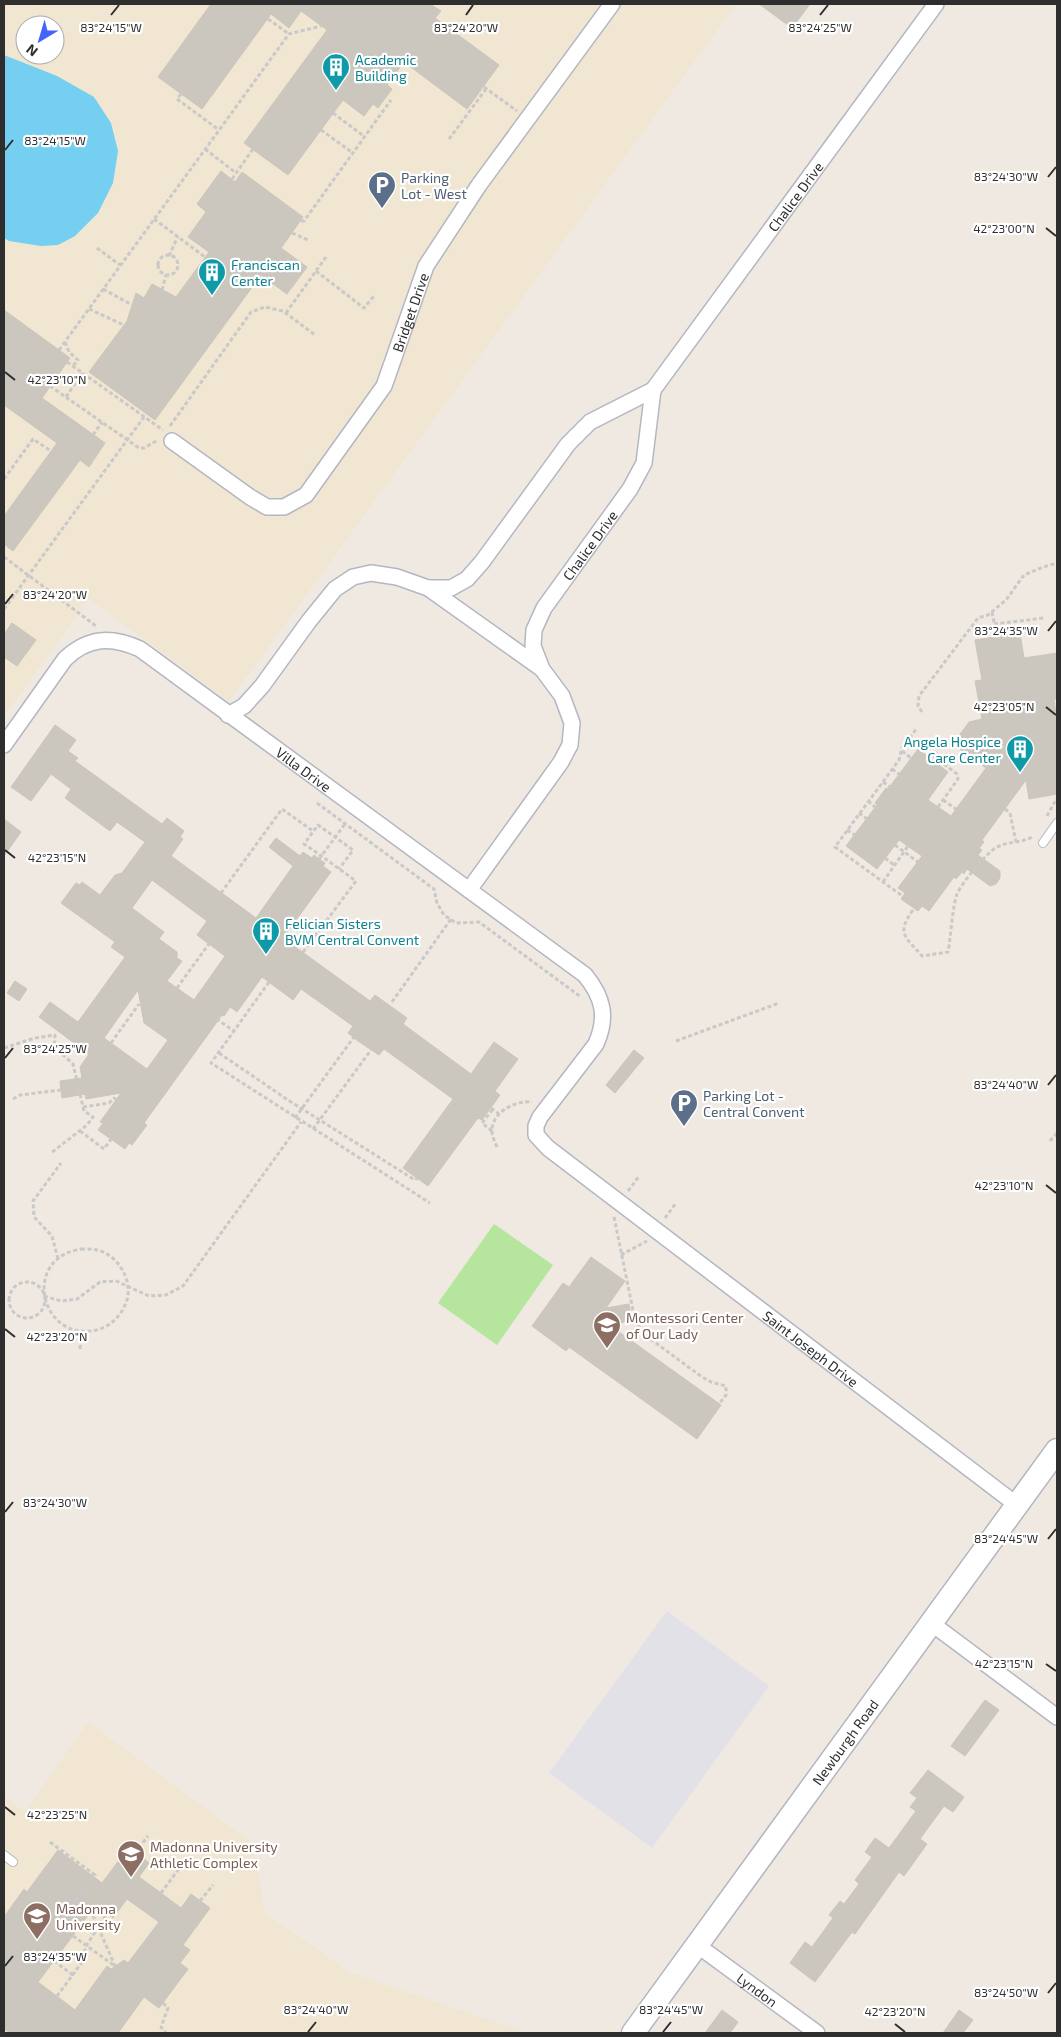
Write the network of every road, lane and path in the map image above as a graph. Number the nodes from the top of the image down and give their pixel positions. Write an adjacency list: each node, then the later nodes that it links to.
1 (612, 4): 9 (street, Bridget Drive)
2 (936, 4): 45 (street, Chalice Drive)
3 (268, 18): 5 (path)
4 (321, 26): 5 (path)
5 (289, 34): 10 (path)
6 (181, 94): 10 (path)
7 (391, 100): 12 (path)
8 (333, 113): 12 (path)
9 (528, 118): 13 (path); 50 (street, Bridget Drive)
10 (218, 130): 14 (path)
11 (321, 130): 16 (path)
12 (365, 136): 16 (path)
13 (449, 139)
14 (205, 149): 17 (path); 19 (path)
15 (253, 149): 17 (path)
16 (353, 153): 20 (path)
17 (236, 173): 18 (path)
18 (232, 179)
19 (154, 219): 22 (path); 28 (path)
20 (301, 220)
21 (292, 232): 23 (path)
22 (178, 236): 25 (path); 26 (path)
23 (308, 240)
24 (97, 248): 28 (path)
25 (169, 256): 30 (path); 30 (path)
26 (205, 257)
27 (326, 257): 29 (path)
28 (120, 266): 31 (path)
29 (316, 271): 33 (path); 36 (path)
30 (166, 275): 32 (path)
31 (103, 289): 34 (path); 35 (path)
32 (162, 290)
33 (374, 296)
34 (132, 305)
35 (89, 309): 37 (path); 39 (path)
36 (286, 313): 38 (path); 50 (path)
37 (124, 325)
38 (315, 335)
39 (65, 342): 40 (path); 42 (path)
40 (59, 350)
41 (68, 362): 42 (path)
42 (73, 366): 43 (path)
43 (82, 373): 46 (path); 47 (path)
44 (50, 386): 46 (path)
45 (653, 390): 57 (street, Chalice Drive); 64 (street, Chalice Drive)
46 (66, 397): 48 (path)
47 (144, 417): 50 (path); 51 (path)
48 (102, 422): 49 (path); 51 (path)
49 (93, 435)
50 (169, 436): 51 (path)
51 (127, 440): 56 (path)
52 (51, 451): 53 (path)
53 (4, 477)
54 (4, 557): 56 (path)
55 (1057, 563): 59 (path)
56 (29, 575): 58 (path); 63 (path)
57 (428, 588): 64 (street, Chalice Drive); 66 (street, Chalice Drive)
58 (4, 610)
59 (992, 612): 61 (path); 65 (path)
60 (1044, 618): 61 (path)
61 (994, 624): 62 (path)
62 (996, 637)
63 (97, 641): 66 (street, Villa Drive); 68 (street, Villa Drive)
64 (542, 669): 105 (street, Chalice Drive)
65 (922, 712)
66 (228, 714): 105 (street, Villa Drive)
67 (917, 728): 70 (path)
68 (4, 745)
69 (941, 746): 77 (path)
70 (902, 751): 71 (path); 72 (path)
71 (911, 758)
72 (892, 769): 73 (path); 74 (path)
73 (899, 774)
74 (882, 782): 75 (path); 78 (path)
75 (890, 787)
76 (1057, 798): 86 (path)
77 (943, 800): 80 (path); 83 (path)
78 (868, 801): 81 (path); 84 (path)
79 (317, 804): 88 (path)
80 (938, 806)
81 (876, 807)
82 (1005, 809): 94 (path)
83 (956, 810)
84 (859, 813): 85 (path); 90 (path)
85 (867, 819)
86 (1044, 821)
87 (1057, 823): 95 (lane)
88 (345, 824): 93 (path); 109 (path)
89 (1039, 828): 94 (path)
90 (847, 830): 92 (path); 104 (path)
91 (313, 831): 93 (path); 99 (path); 106 (path)
92 (855, 835)
93 (335, 837): 99 (path); 103 (path)
94 (1016, 842): 108 (path)
95 (1043, 843)
96 (895, 845): 98 (path)
97 (908, 846): 98 (path)
98 (904, 852): 101 (path); 102 (path)
99 (320, 858): 103 (path)
100 (885, 858): 102 (path)
101 (918, 862)
102 (894, 865): 104 (path)
103 (339, 869): 111 (path)
104 (883, 882): 107 (path)
105 (469, 890): 117 (street, Villa Drive)
106 (221, 893)
107 (900, 895)
108 (913, 910)
109 (451, 919): 114 (path); 117 (path)
110 (219, 930): 113 (path)
111 (303, 952)
112 (269, 982): 119 (path)
113 (177, 988)
114 (392, 1002)
115 (779, 1003): 121 (path)
116 (139, 1004): 122 (path)
117 (603, 1012): 147 (street, Saint Joseph Drive)
118 (211, 1015): 119 (path)
119 (234, 1031): 125 (path)
120 (354, 1037): 131 (path)
121 (676, 1041)
122 (111, 1043)
123 (4, 1048): 130 (path)
124 (371, 1050): 134 (path)
125 (219, 1053): 131 (path); 133 (path)
126 (61, 1090): 127 (path)
127 (13, 1099)
128 (532, 1102): 132 (path)
129 (122, 1104): 130 (path)
130 (83, 1107): 138 (path)
131 (302, 1108): 133 (path); 134 (path)
132 (499, 1114): 137 (path); 137 (path)
133 (295, 1118): 135 (path)
134 (320, 1119): 136 (path); 146 (path)
135 (302, 1122): 136 (path); 150 (path)
136 (313, 1129): 148 (path)
137 (492, 1130): 142 (path)
138 (80, 1132): 140 (path); 143 (path)
139 (1057, 1133): 141 (path)
140 (111, 1140)
141 (1050, 1141)
142 (497, 1147)
143 (51, 1153)
144 (61, 1163): 149 (path)
145 (639, 1176): 147 (path)
146 (417, 1178)
147 (620, 1202): 154 (path); 156 (street, Saint Joseph Drive)
148 (430, 1203)
149 (58, 1260): 150 (path); 151 (path)
150 (130, 1287): 151 (path); 152 (path)
151 (44, 1296): 151 (path); 152 (path)
152 (81, 1331): 153 (path)
153 (80, 1349)
154 (719, 1404)
155 (1057, 1450): 156 (main road, Newburgh Road)
156 (1017, 1505): 157 (main road, Newburgh Road)
157 (931, 1623): 158 (street); 171 (main road, Newburgh Road)
158 (1057, 1717)
159 (148, 1836): 161 (path)
160 (50, 1842): 169 (path)
161 (135, 1853)
162 (4, 1855): 163 (lane)
163 (13, 1862)
164 (183, 1863): 166 (path)
165 (213, 1885): 167 (path)
166 (161, 1893)
167 (200, 1902)
168 (107, 1914): 169 (path)
169 (98, 1927): 172 (path); 172 (path)
170 (73, 1936): 172 (path)
171 (697, 1945): 178 (main road, Newburgh Road); 179 (street, Lyndon)
172 (86, 1946): 174 (path)
173 (54, 1961): 174 (path)
174 (72, 1975): 175 (path)
175 (57, 1996)
176 (163, 2003): 177 (path)
177 (166, 2033)
178 (633, 2033)
179 (817, 2033)

